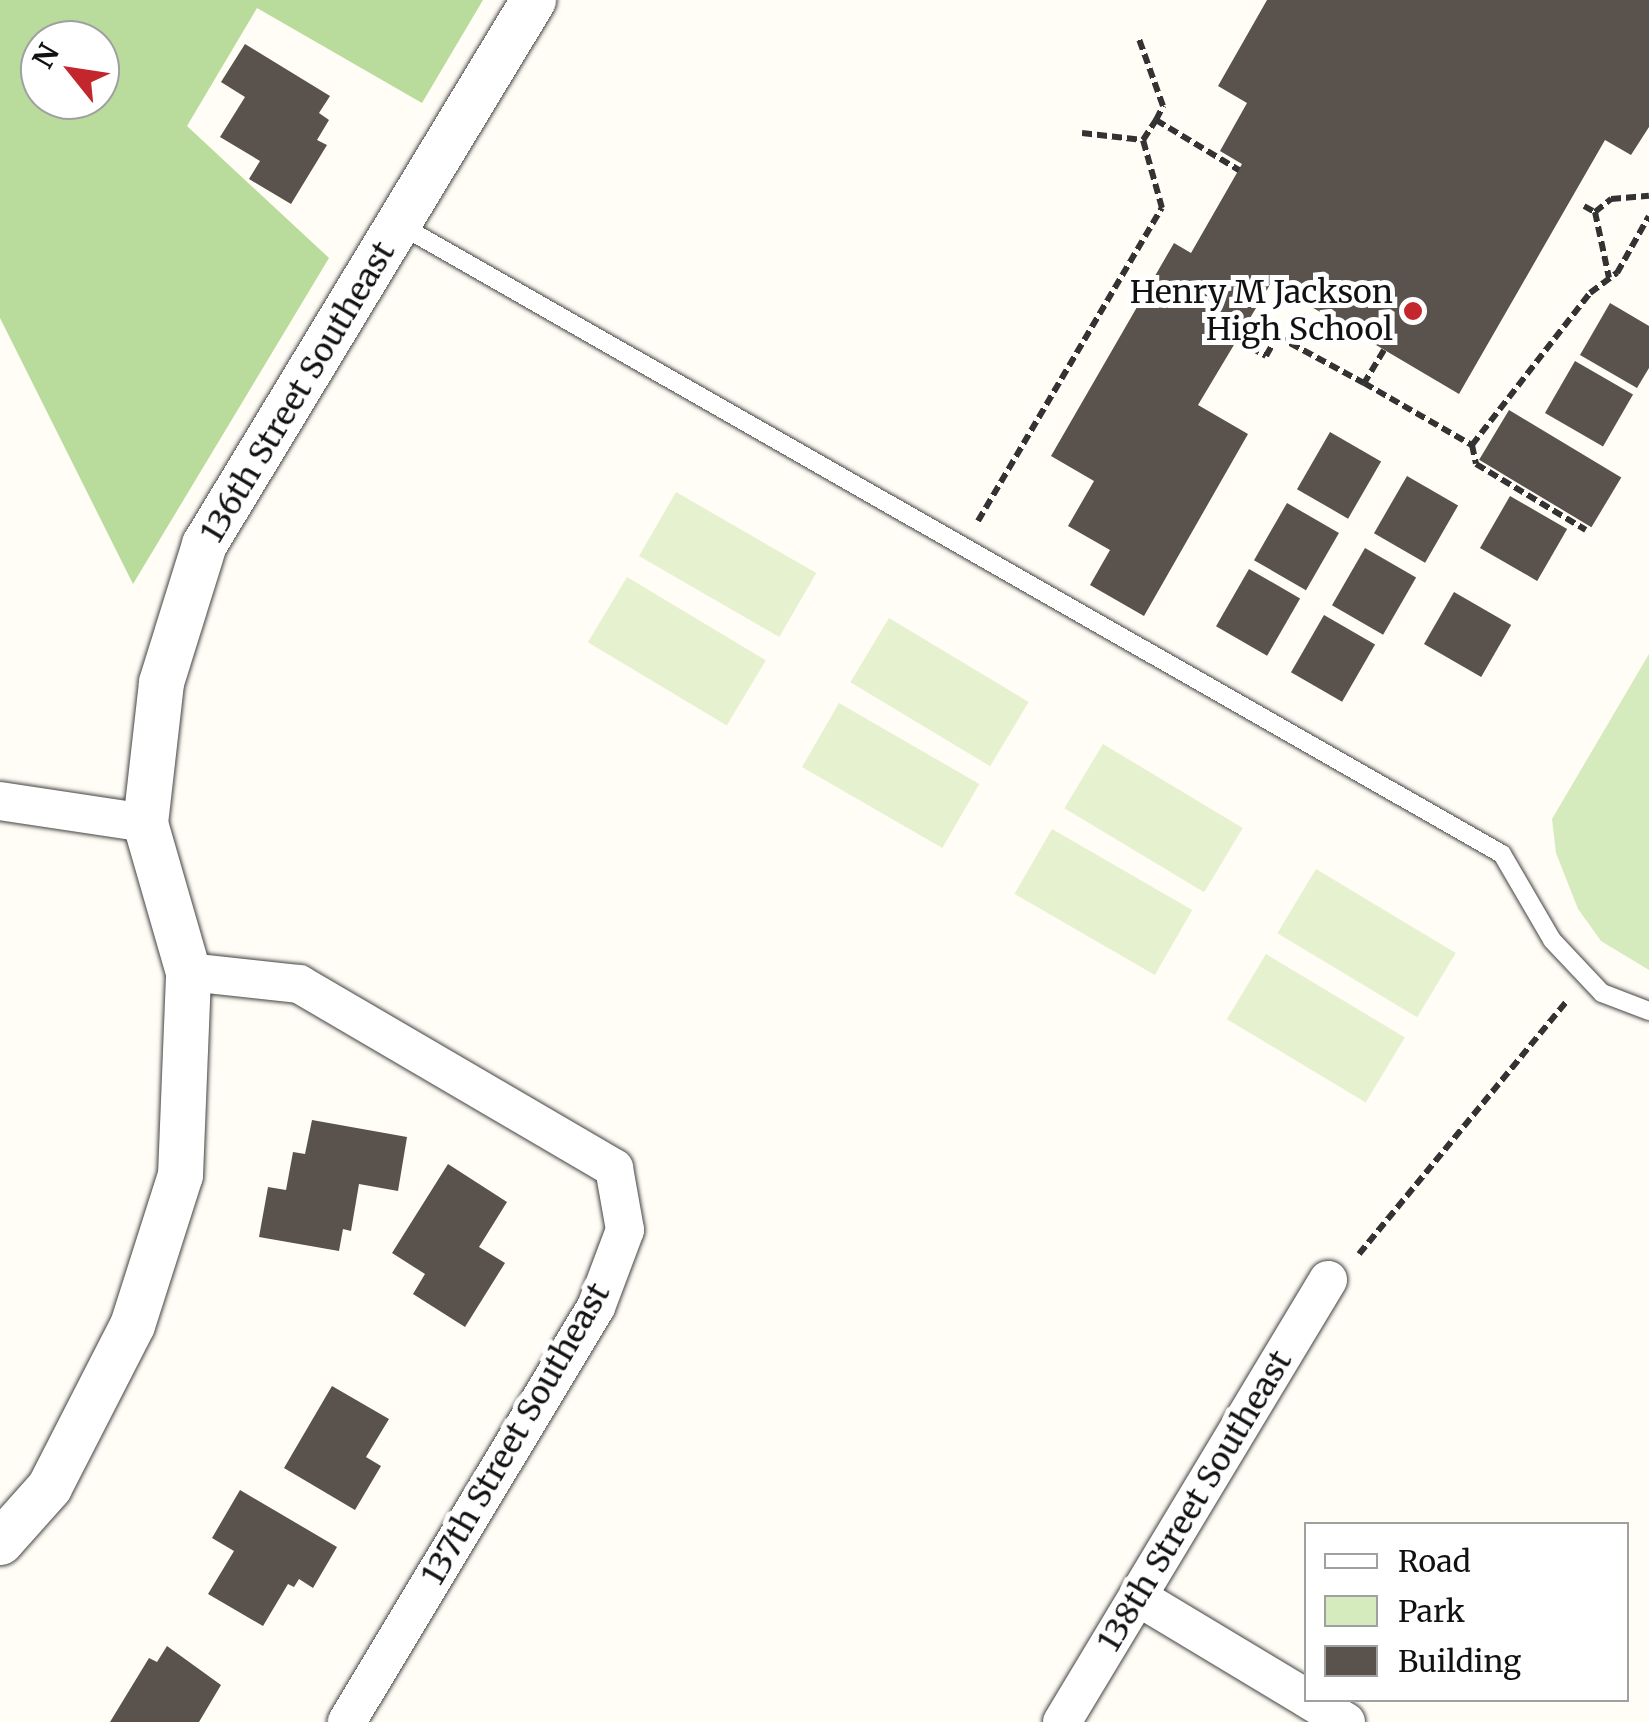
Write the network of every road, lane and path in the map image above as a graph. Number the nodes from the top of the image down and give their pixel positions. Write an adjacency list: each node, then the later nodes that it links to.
1 (533, 0): 11 (street, 136th Street Southeast)
2 (1139, 39): 3 (path)
3 (1156, 120): 5 (path); 6 (path)
4 (1082, 132): 5 (path)
5 (1143, 140): 17 (path)
6 (1239, 170)
7 (1649, 196): 9 (path)
8 (1584, 206): 9 (path)
9 (1596, 212): 12 (path)
10 (1649, 216): 12 (path)
11 (400, 225): 20 (street, 136th Street Southeast); 22 (lane)
12 (1609, 278): 16 (path)
13 (1237, 340): 15 (path)
14 (1384, 350): 15 (path)
15 (1364, 383): 16 (path)
16 (1472, 446): 18 (path)
17 (978, 522)
18 (1586, 530)
19 (0, 802): 20 (street)
20 (144, 823): 21 (street, 136th Street Southeast)
21 (188, 972): 25 (street, 136th Street Southeast); 29 (street, 137th Street Southeast)
22 (1587, 977): 23 (lane); 24 (path)
23 (1649, 1010)
24 (1328, 1280): 26 (street, 138th Street Southeast)
25 (0, 1542)
26 (1138, 1597): 27 (street); 30 (street, 138th Street Southeast)
27 (1304, 1697)
28 (1313, 1702): 31 (street)
29 (348, 1722)
30 (1062, 1722)
31 (1346, 1722)

